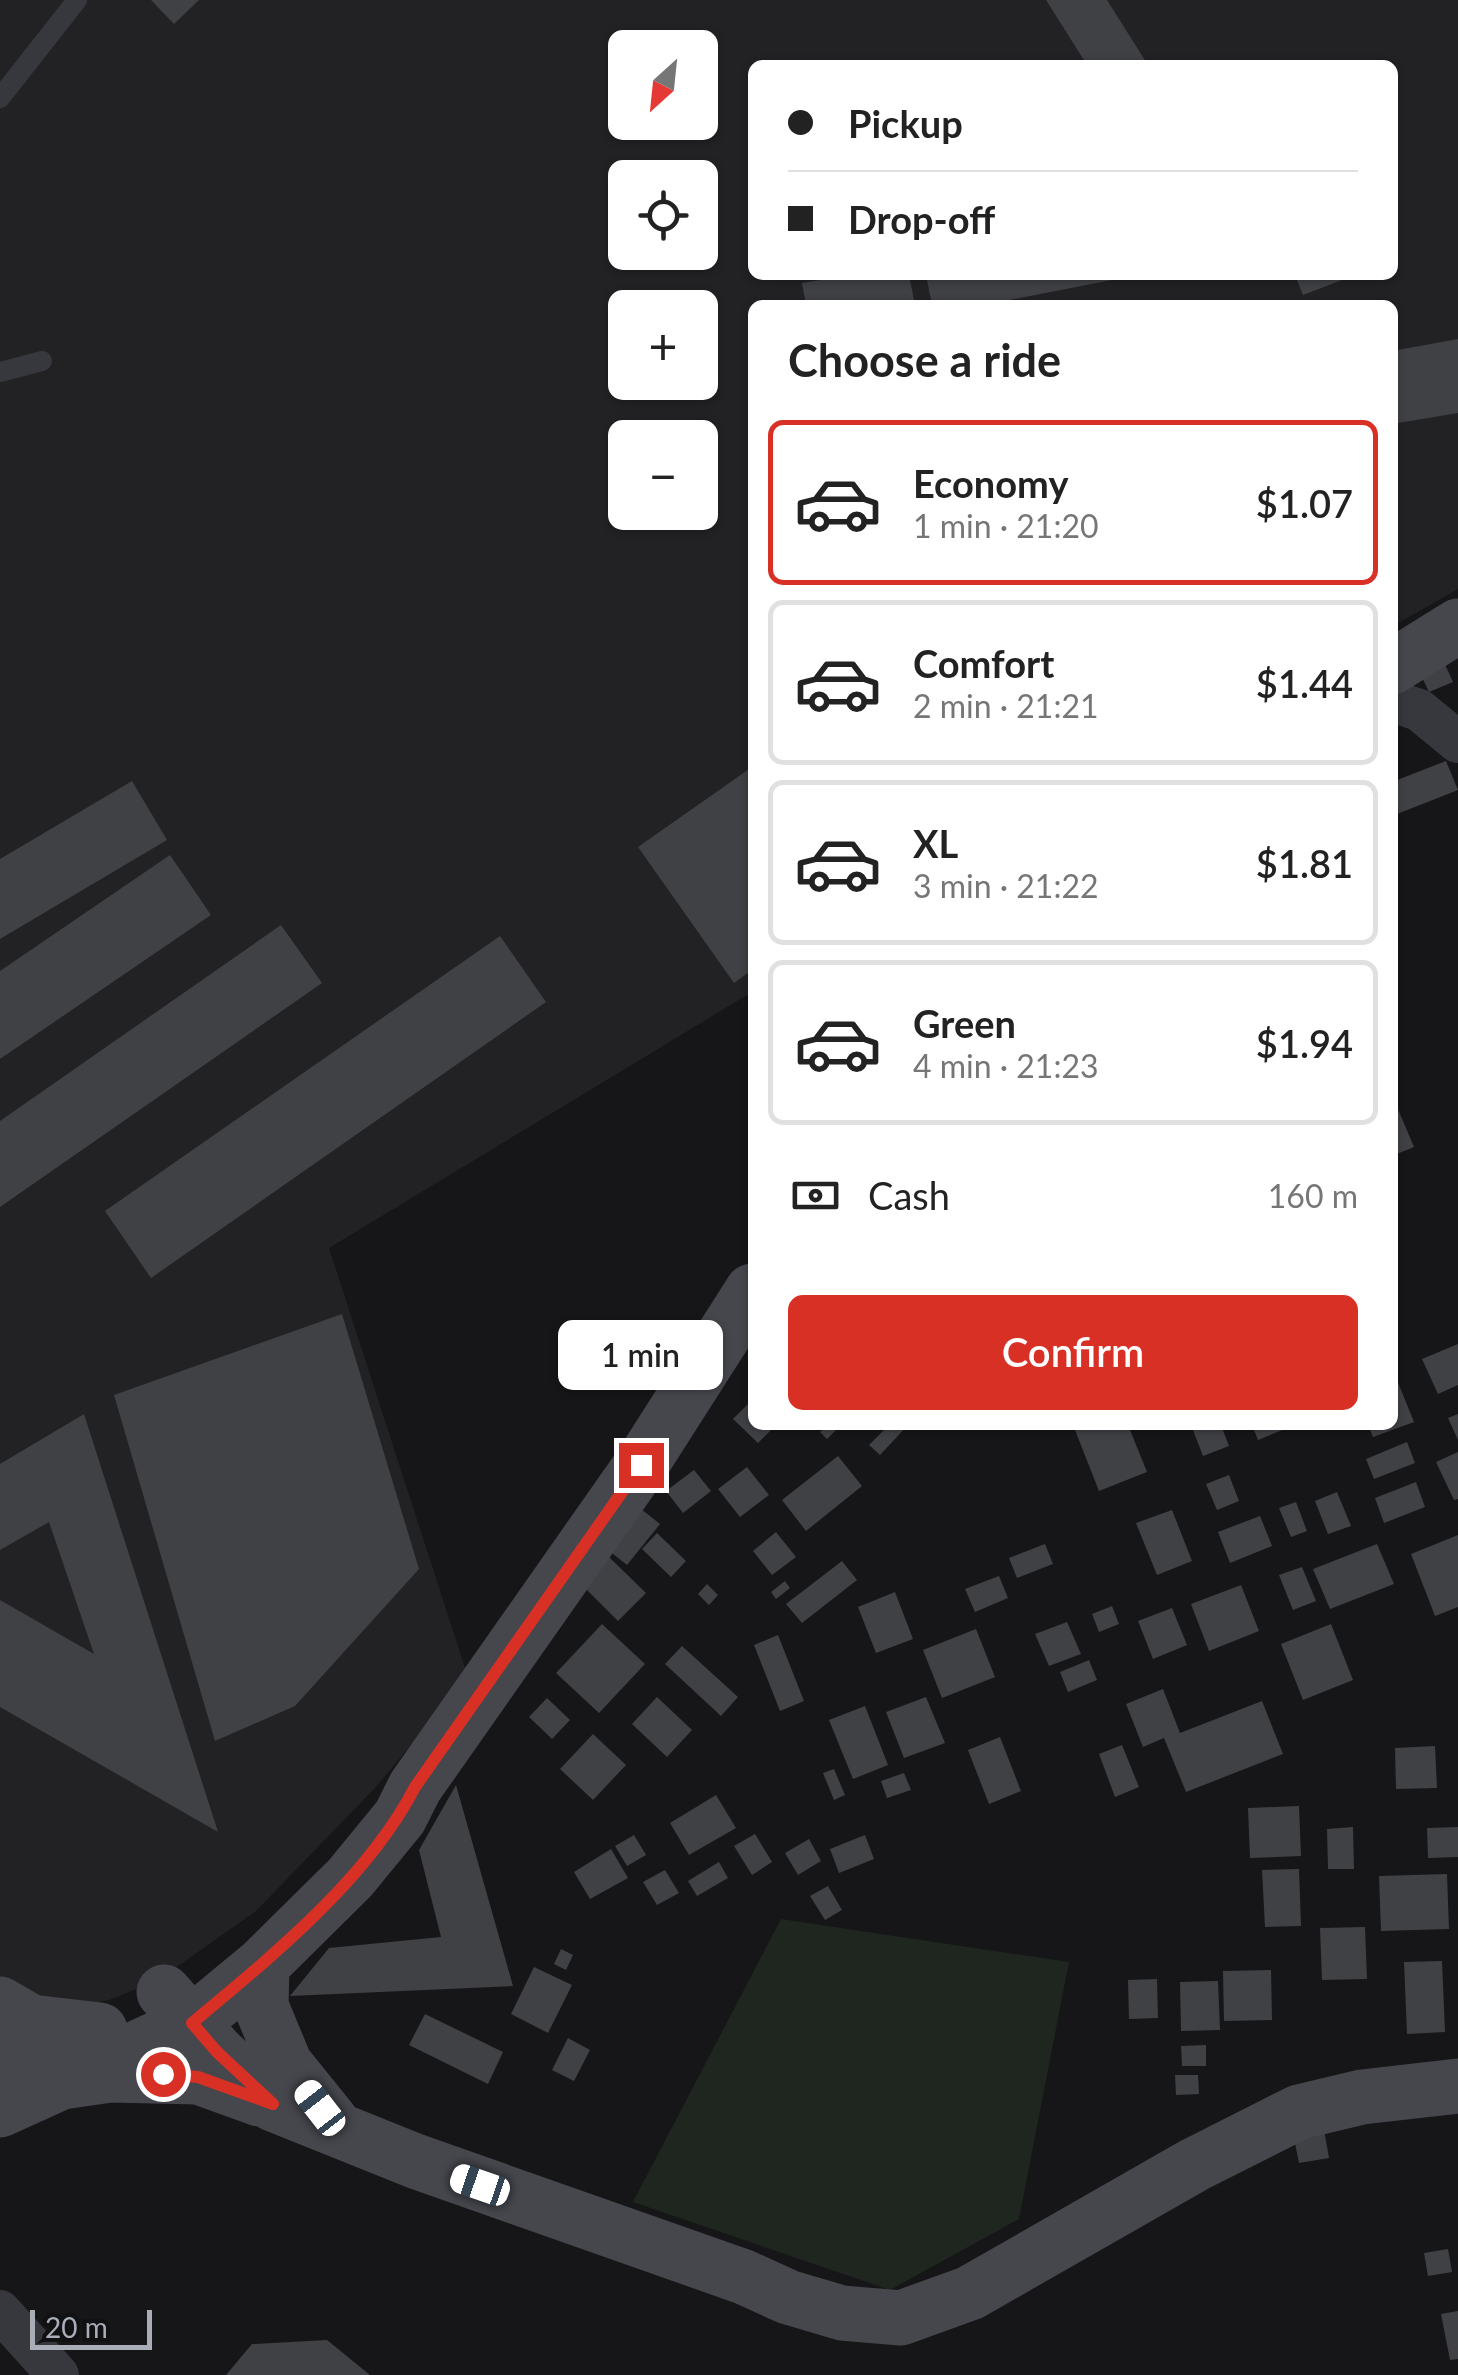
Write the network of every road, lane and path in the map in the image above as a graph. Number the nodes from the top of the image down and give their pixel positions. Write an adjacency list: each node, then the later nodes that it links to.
1 (77, 0): 2 (lane)
2 (0, 98)
3 (42, 361): 4 (lane)
4 (0, 372)
5 (1458, 626): 6 (main road)
6 (1398, 663)
7 (1398, 704): 8 (street)
8 (1458, 742)
9 (748, 1297): 10 (main road)
10 (415, 1787): 11 (main road); 13 (main road)
11 (262, 1965): 13 (main road); 18 (main road)
12 (0, 2004): 14 (main road)
13 (178, 2007): 14 (main road); 15 (main road); 17 (main road)
14 (100, 2030): 15 (main road)
15 (16, 2075): 17 (main road)
16 (1458, 2086): 18 (main road)
17 (273, 2104): 18 (main road)
18 (337, 2130)
19 (0, 2311): 20 (street)
20 (58, 2375)

